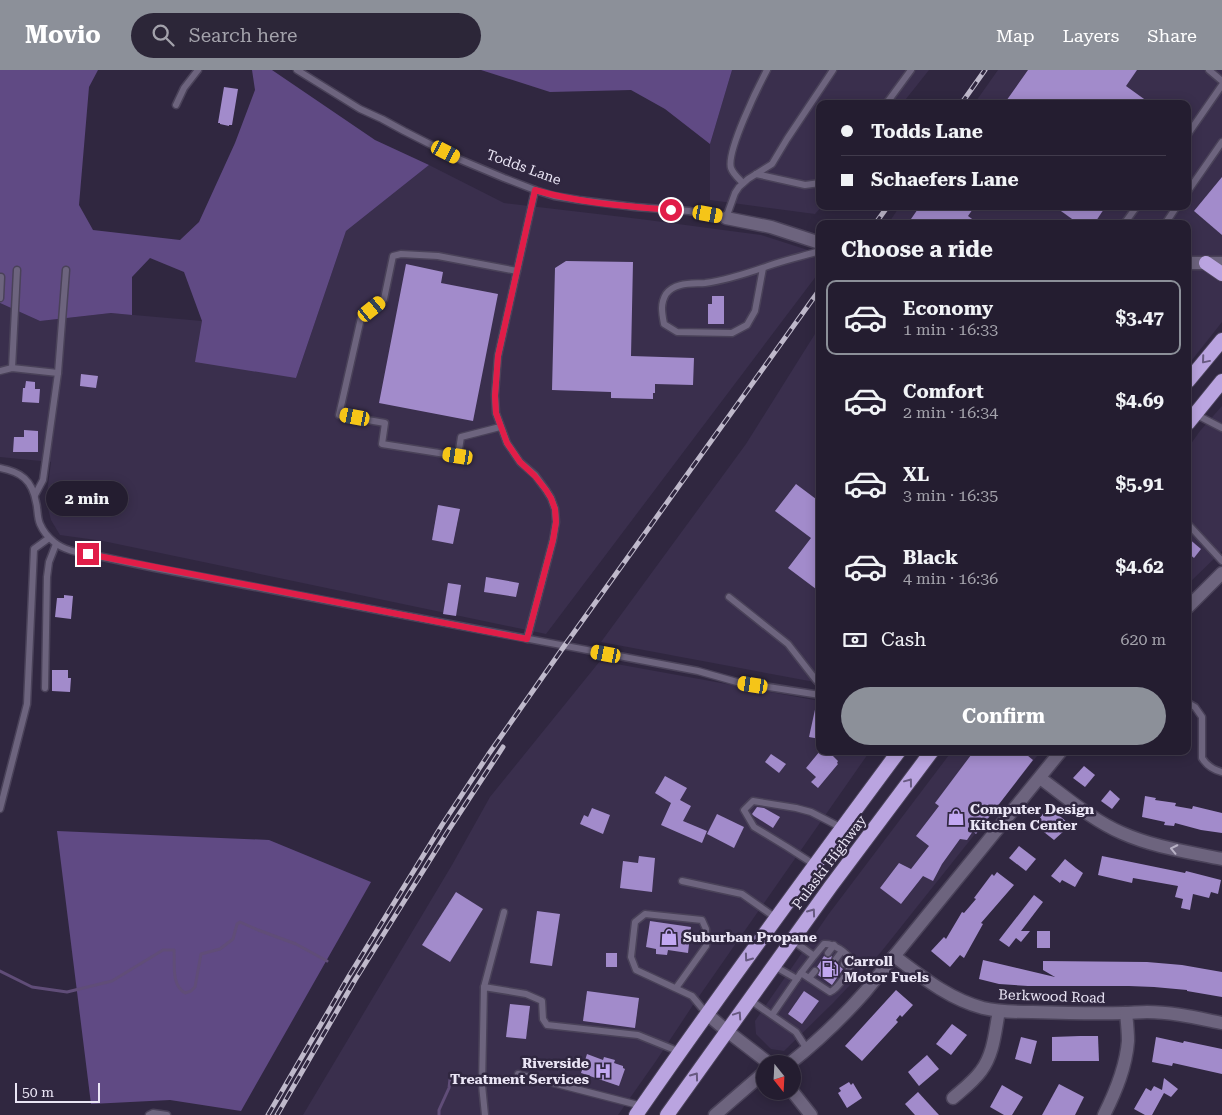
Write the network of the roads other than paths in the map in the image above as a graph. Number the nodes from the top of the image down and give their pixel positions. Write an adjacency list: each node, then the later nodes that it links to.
1 (198, 70): 10 (lane)
2 (297, 70): 17 (lane, Todds Lane)
3 (767, 70): 14 (lane)
4 (833, 70): 13 (lane)
5 (911, 70): 9 (lane)
6 (1209, 70): 7 (lane)
7 (1222, 81)
8 (1222, 85): 11 (lane)
9 (889, 100)
10 (176, 105)
11 (1191, 130)
12 (1222, 142): 16 (lane)
13 (756, 174): 14 (lane); 15 (lane)
14 (743, 183): 18 (lane)
15 (816, 184)
16 (1191, 187)
17 (535, 190): 18 (lane, Todds Lane); 27 (lane)
18 (726, 218): 19 (street, Todds Lane)
19 (816, 242)
20 (816, 252): 24 (lane)
21 (1191, 262): 22 (street)
22 (1206, 263): 23 (street); 28 (highway)
23 (1222, 263)
24 (763, 268): 24 (lane)
25 (17, 270): 32 (lane)
26 (66, 270): 34 (lane)
27 (517, 271): 38 (lane); 38 (lane)
28 (1222, 274)
29 (0, 277): 30 (lane)
30 (0, 298)
31 (1222, 340): 35 (highway, one-way to 35)
32 (12, 368): 33 (lane); 34 (lane)
33 (0, 371)
34 (58, 373): 41 (lane)
35 (1191, 377)
36 (1222, 381): 37 (highway)
37 (1191, 419): 39 (lane)
38 (500, 427): 49 (lane)
39 (1222, 428)
40 (0, 468): 41 (lane)
41 (35, 495): 43 (lane)
42 (1191, 527): 45 (lane)
43 (49, 538): 44 (lane); 59 (lane)
44 (56, 544): 49 (lane); 51 (lane)
45 (1222, 561)
46 (1222, 573): 48 (street)
47 (729, 598): 50 (lane)
48 (1191, 604)
49 (527, 639): 52 (lane)
50 (816, 680)
51 (45, 688)
52 (816, 694)
53 (1191, 705): 57 (lane)
54 (897, 755): 61 (highway, Pulaski Highway)
55 (929, 755): 67 (highway, Pulaski Highway, one-way to 55)
56 (1054, 755): 58 (street)
57 (1222, 772)
58 (1040, 778): 62 (street, one-way to 58); 72 (street)
59 (3, 787): 60 (lane)
60 (0, 809)
61 (842, 828): 63 (highway, Pulaski Highway); 63 (lane)
62 (1222, 859)
63 (815, 865): 66 (highway, Pulaski Highway)
64 (682, 881): 66 (lane)
65 (504, 912): 84 (lane)
66 (776, 918): 90 (highway, Pulaski Highway, one-way to 90)
67 (792, 940): 71 (lane); 76 (highway, Pulaski Highway)
68 (834, 945): 69 (lane); 70 (lane); 71 (lane)
69 (842, 952): 73 (lane); 74 (lane)
70 (828, 953)
71 (814, 956): 78 (lane)
72 (894, 956): 88 (street, Berkwood Road); 94 (street)
73 (849, 957): 75 (lane); 86 (lane)
74 (836, 959)
75 (844, 964)
76 (773, 966): 81 (lane); 87 (highway, Pulaski Highway)
77 (815, 971): 80 (lane)
78 (801, 973): 80 (lane); 81 (lane)
79 (822, 976): 83 (lane)
80 (809, 978): 83 (lane)
81 (797, 980): 91 (lane)
82 (830, 982): 86 (lane)
83 (816, 983): 86 (lane)
84 (484, 987): 95 (lane); 105 (lane)
85 (676, 988): 85 (lane); 90 (lane)
86 (824, 989)
87 (749, 999): 91 (lane); 93 (highway, Pulaski Highway, one-way to 87)
88 (999, 1011): 89 (street, Berkwood Road); 100 (street)
89 (1126, 1013): 92 (street, Berkwood Road); 109 (street)
90 (707, 1014): 93 (street); 95 (highway, Pulaski Highway)
91 (772, 1015): 94 (lane)
92 (1222, 1023)
93 (727, 1032): 96 (street); 106 (highway, Pulaski Highway, one-way to 93)
94 (807, 1049): 97 (street)
95 (680, 1052): 102 (highway, Pulaski Highway)
96 (758, 1055)
97 (800, 1055)
98 (518, 1074): 102 (lane)
99 (756, 1079): 107 (street)
100 (953, 1098)
101 (799, 1100): 108 (street)
102 (639, 1110)
103 (149, 1115): 104 (lane)
104 (167, 1115)
105 (484, 1115)
106 (667, 1115)
107 (715, 1115)
108 (811, 1115)
109 (1104, 1115)

